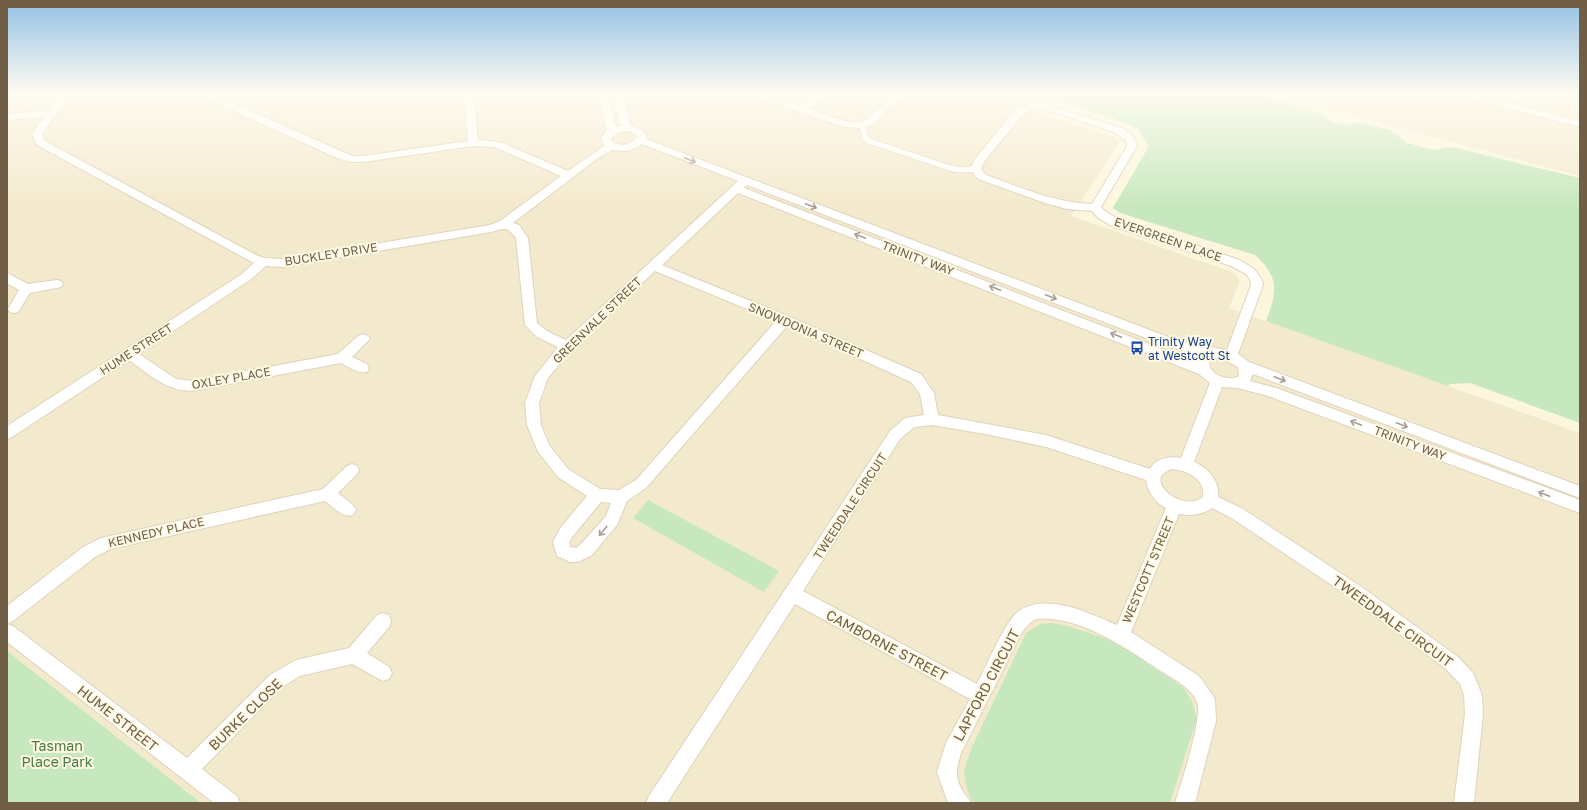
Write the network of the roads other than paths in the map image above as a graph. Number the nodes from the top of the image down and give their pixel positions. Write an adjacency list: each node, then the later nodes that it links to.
1 (39, 131): 17 (street, BUCKLEY DRIVE)
2 (285, 131): 9 (street)
3 (473, 131): 9 (street)
4 (612, 131): 11 (street)
5 (635, 131): 10 (street, TRINITY WAY)
6 (863, 131): 12 (lane)
7 (1003, 131): 12 (street)
8 (1120, 131): 15 (street)
9 (474, 143): 13 (street)
10 (636, 144): 11 (street, TRINITY WAY); 14 (street, TRINITY WAY)
11 (611, 146): 13 (street, BUCKLEY DRIVE)
12 (976, 169): 15 (street)
13 (569, 175): 16 (street, BUCKLEY DRIVE)
14 (740, 184): 18 (street, GREENVALE STREET); 27 (street, TRINITY WAY, one-way to 27); 32 (street, TRINITY WAY, one-way to 14)
15 (1094, 208): 28 (street, EVERGREEN PLACE)
16 (504, 224): 17 (street, BUCKLEY DRIVE); 25 (street)
17 (263, 262): 26 (street, HUME STREET)
18 (653, 266): 23 (street, SNOWDONIA STREET); 25 (street, GREENVALE STREET)
19 (7, 277): 21 (street)
20 (57, 284): 21 (street)
21 (26, 290): 22 (street)
22 (14, 309)
23 (785, 320): 35 (street, SNOWDONIA STREET); 43 (street)
24 (363, 339): 29 (street)
25 (567, 346): 42 (street, GREENVALE STREET)
26 (128, 353): 29 (street, OXLEY PLACE); 36 (street, HUME STREET)
27 (1216, 353): 28 (street, TRINITY WAY); 32 (street)
28 (1232, 356): 30 (street, TRINITY WAY)
29 (342, 358): 31 (street)
30 (1244, 366): 34 (street); 40 (street, TRINITY WAY, one-way to 40)
31 (362, 368)
32 (1204, 370): 33 (street, TRINITY WAY)
33 (1217, 381): 34 (street, TRINITY WAY); 37 (street)
34 (1238, 383): 46 (street, TRINITY WAY, one-way to 34)
35 (932, 419): 39 (street, TWEEDDALE CIRCUIT); 48 (street, TWEEDDALE CIRCUIT)
36 (7, 433)
37 (1186, 465): 39 (street); 44 (street)
38 (352, 470): 41 (street)
39 (1153, 476): 45 (street)
40 (1580, 492)
41 (327, 494): 47 (street); 49 (street, KENNEDY PLACE)
42 (597, 495): 43 (street); 43 (street, one-way to 42)
43 (621, 496)
44 (1210, 500): 45 (street); 61 (street, TWEEDDALE CIRCUIT)
45 (1175, 506): 52 (street, WESTCOTT STREET)
46 (1580, 507)
47 (348, 510)
48 (792, 594): 55 (street, CAMBORNE STREET); 58 (street, TWEEDDALE CIRCUIT)
49 (7, 616)
50 (383, 621): 53 (street)
51 (7, 632): 56 (street, HUME STREET)
52 (1121, 635): 55 (street, LAPFORD CIRCUIT); 60 (street, LAPFORD CIRCUIT)
53 (354, 655): 54 (street); 56 (street, BURKE CLOSE)
54 (383, 673)
55 (981, 696): 59 (street, LAPFORD CIRCUIT)
56 (188, 771): 57 (street, HUME STREET)
57 (230, 803)
58 (656, 803)
59 (961, 803)
60 (1184, 803)
61 (1464, 803)

